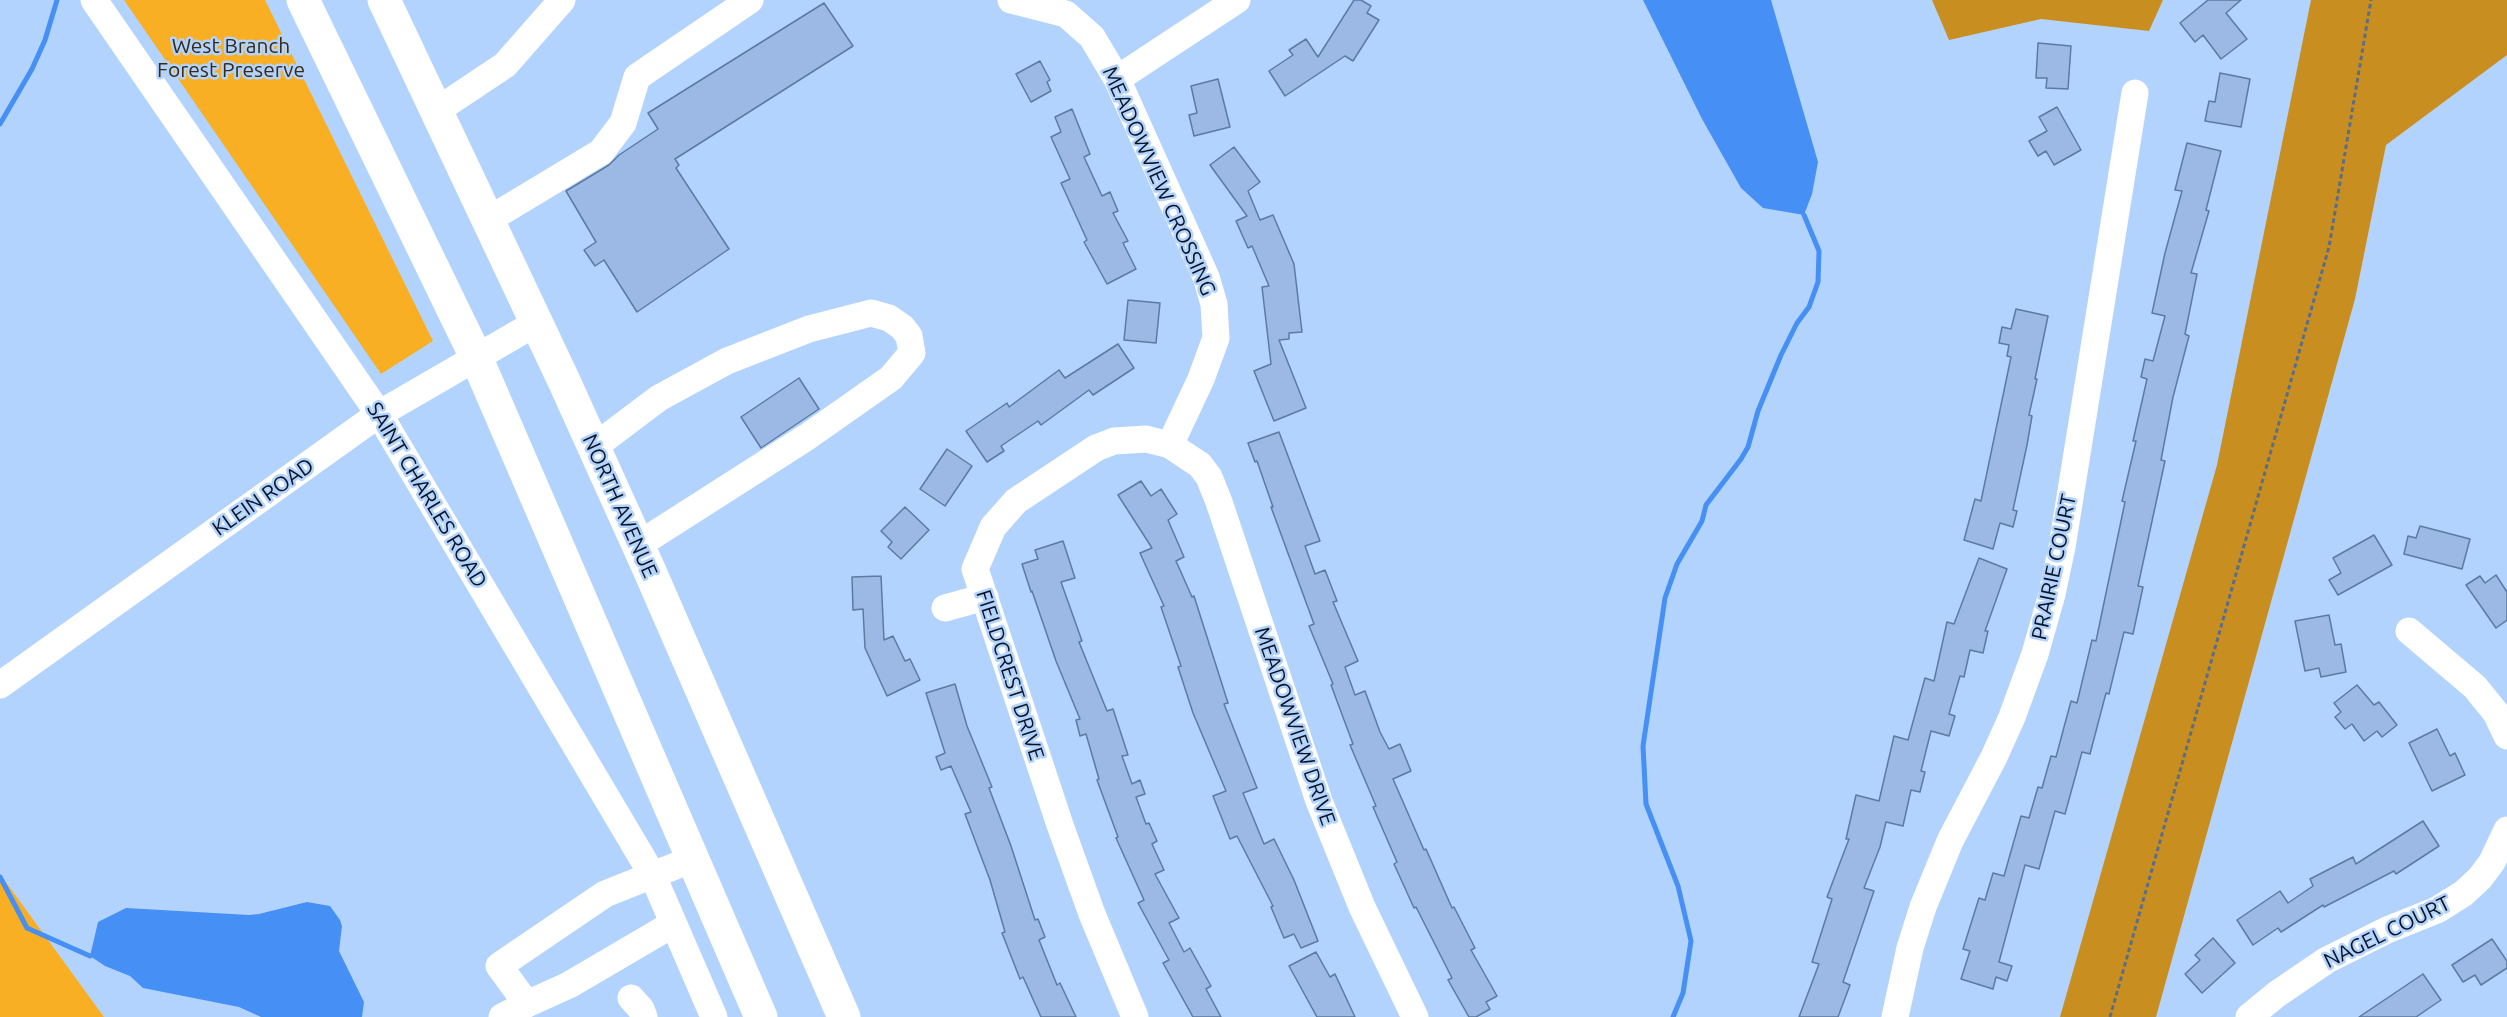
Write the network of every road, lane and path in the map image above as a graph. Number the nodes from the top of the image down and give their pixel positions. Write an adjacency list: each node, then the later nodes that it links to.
1 (94, 0): 15 (street, SAINT CHARLES ROAD)
2 (303, 0): 14 (main road)
3 (384, 0): 11 (main road, NORTH AVENUE)
4 (562, 0): 11 (street)
5 (750, 0): 12 (street)
6 (1011, 0): 9 (street, MEADOWVIEW CROSSING)
7 (1237, 0): 9 (street)
8 (2371, 0): 36 (path)
9 (1117, 79): 16 (street, MEADOWVIEW CROSSING)
10 (2135, 93): 35 (street, PRAIRIE COURT)
11 (436, 111): 12 (main road, NORTH AVENUE)
12 (488, 220): 13 (main road, NORTH AVENUE)
13 (536, 323): 14 (street, KLEIN ROAD); 17 (main road, NORTH AVENUE)
14 (476, 357): 15 (street, KLEIN ROAD); 25 (main road)
15 (380, 414): 22 (street, KLEIN ROAD); 26 (street, SAINT CHARLES ROAD)
16 (1170, 445): 19 (street, FIELDCREST DRIVE); 34 (street, MEADOWVIEW DRIVE)
17 (594, 447): 18 (main road, NORTH AVENUE); 18 (street)
18 (638, 545): 32 (main road, NORTH AVENUE)
19 (985, 597): 20 (street); 33 (street, FIELDCREST DRIVE)
20 (945, 608)
21 (2409, 631): 23 (street)
22 (0, 684)
23 (2507, 736)
24 (2507, 830): 37 (street, NAGEL COURT)
25 (693, 859): 26 (street); 31 (main road)
26 (653, 876): 27 (street, SAINT CHARLES ROAD); 28 (street)
27 (673, 924): 28 (street); 30 (street, SAINT CHARLES ROAD)
28 (527, 1004): 29 (street)
29 (502, 1017)
30 (714, 1017)
31 (761, 1017)
32 (844, 1017)
33 (1135, 1017)
34 (1415, 1017)
35 (1895, 1017)
36 (2110, 1017)
37 (2248, 1017)

